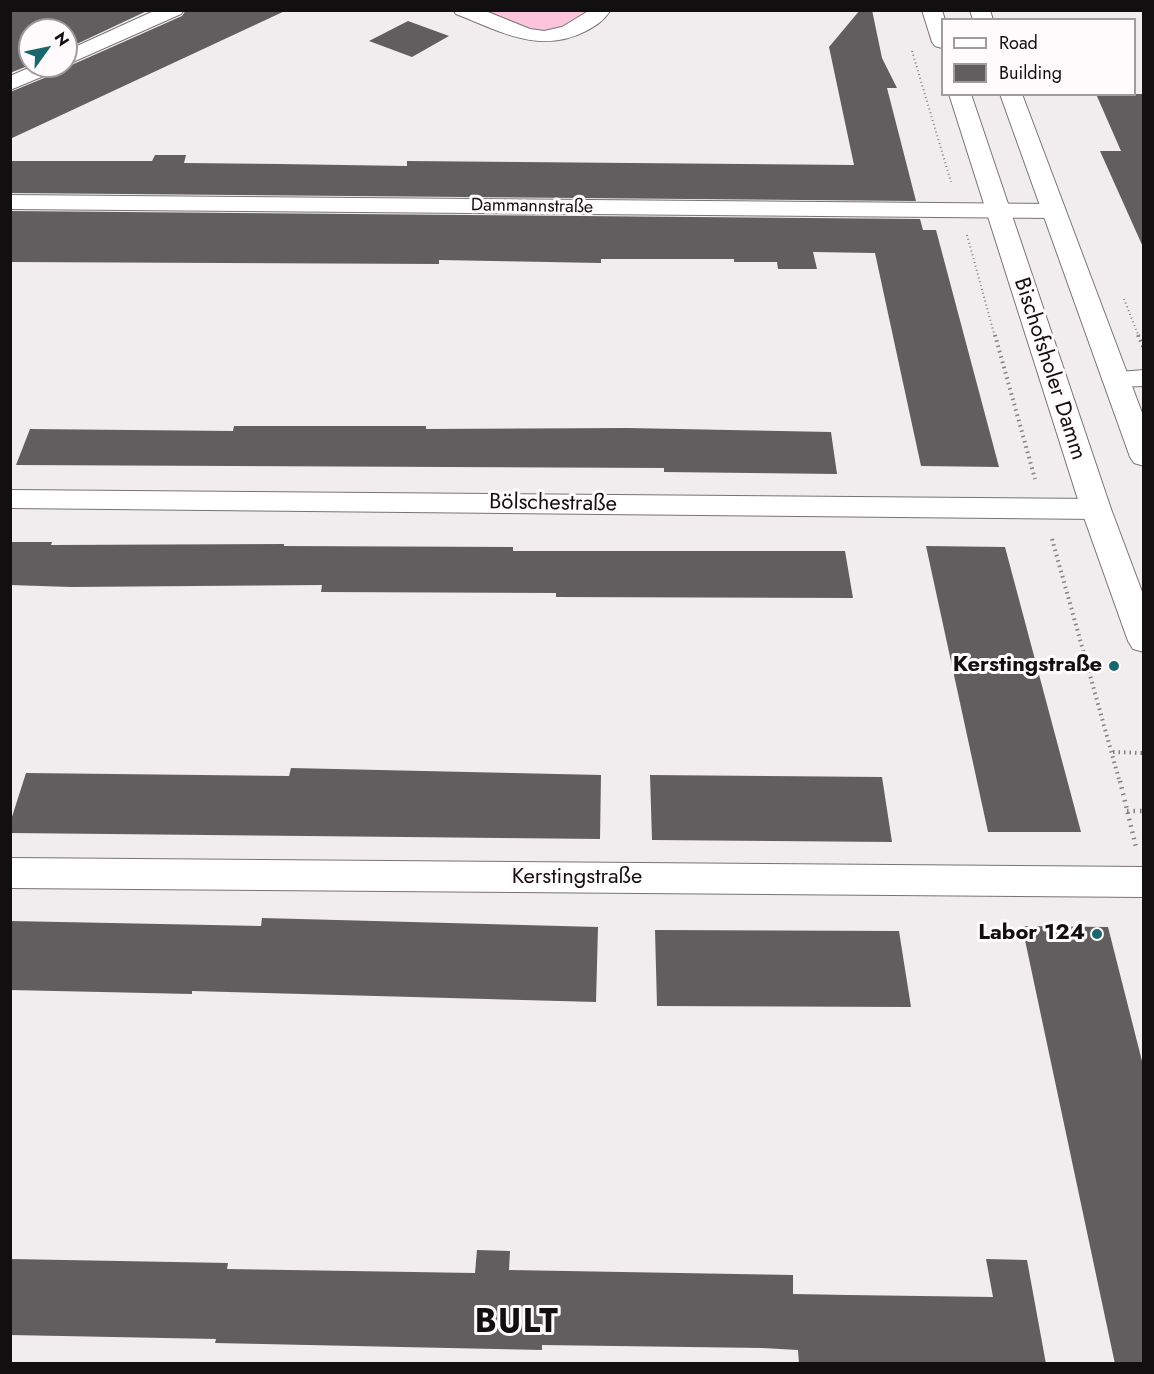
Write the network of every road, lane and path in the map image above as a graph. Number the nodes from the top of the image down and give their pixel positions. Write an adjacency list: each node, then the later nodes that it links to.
1 (174, 10): 7 (street)
2 (463, 10): 3 (street)
3 (601, 10)
4 (932, 10): 5 (street)
5 (941, 39)
6 (910, 45): 10 (path)
7 (78, 54)
8 (961, 96): 12 (street, Bischofsholer Damm)
9 (1012, 96): 13 (street)
10 (954, 192)
11 (10, 202): 12 (street, Dammannstraße)
12 (998, 211): 13 (street, Dammannstraße); 20 (street, Bischofsholer Damm)
13 (1053, 212): 16 (street)
14 (964, 226): 18 (path)
15 (1143, 378): 16 (street)
16 (1116, 379): 17 (street)
17 (1143, 457)
18 (1036, 482)
19 (10, 499): 20 (street, Bölschestraße)
20 (1096, 509): 22 (street, Bischofsholer Damm)
21 (1051, 534): 23 (path)
22 (1143, 641)
23 (1113, 752): 24 (path); 25 (path)
24 (1143, 753)
25 (1127, 811): 26 (path); 27 (path)
26 (1143, 811)
27 (1141, 868): 28 (street, Kerstingstraße)
28 (10, 873)

